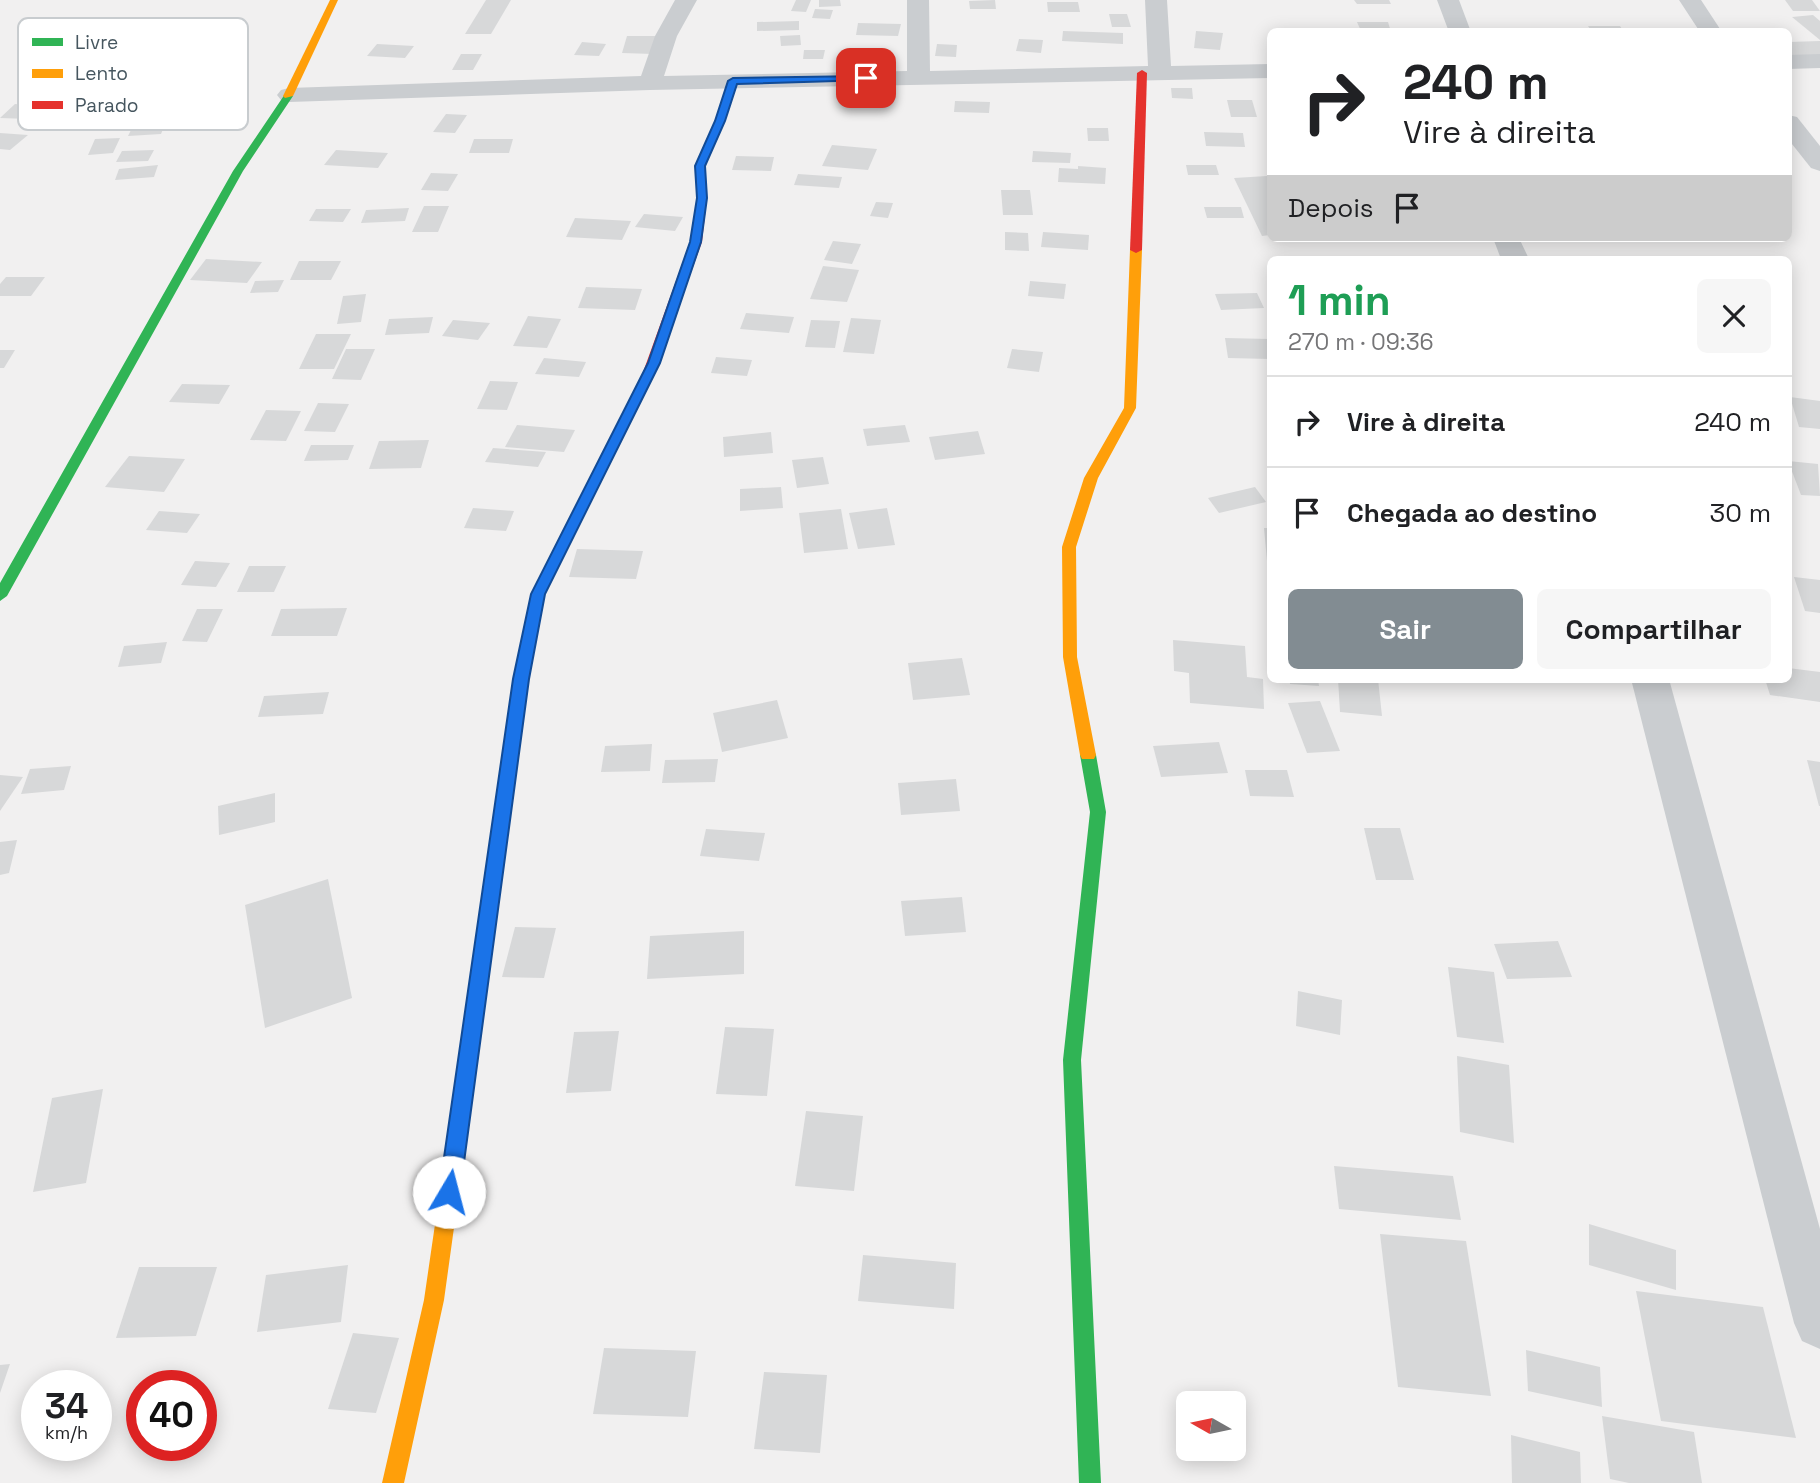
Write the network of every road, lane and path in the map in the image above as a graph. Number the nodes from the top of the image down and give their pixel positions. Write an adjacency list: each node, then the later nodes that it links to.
1 (334, 0): 16 (street)
2 (685, 0): 15 (street)
3 (918, 0): 13 (street)
4 (1156, 0): 12 (street)
5 (1448, 0): 7 (street)
6 (1690, 0): 8 (street)
7 (1458, 28)
8 (1708, 28)
9 (1820, 61): 10 (street)
10 (1792, 62)
11 (1267, 71): 12 (street)
12 (1151, 73): 13 (street); 23 (street)
13 (919, 77): 14 (street)
14 (733, 81): 15 (street); 22 (street)
15 (650, 83): 16 (street)
16 (289, 95): 19 (street)
17 (1792, 127): 18 (street)
18 (1820, 163)
19 (0, 596)
20 (1651, 683): 21 (street)
21 (1820, 1323)
22 (393, 1483)
23 (1090, 1483)

